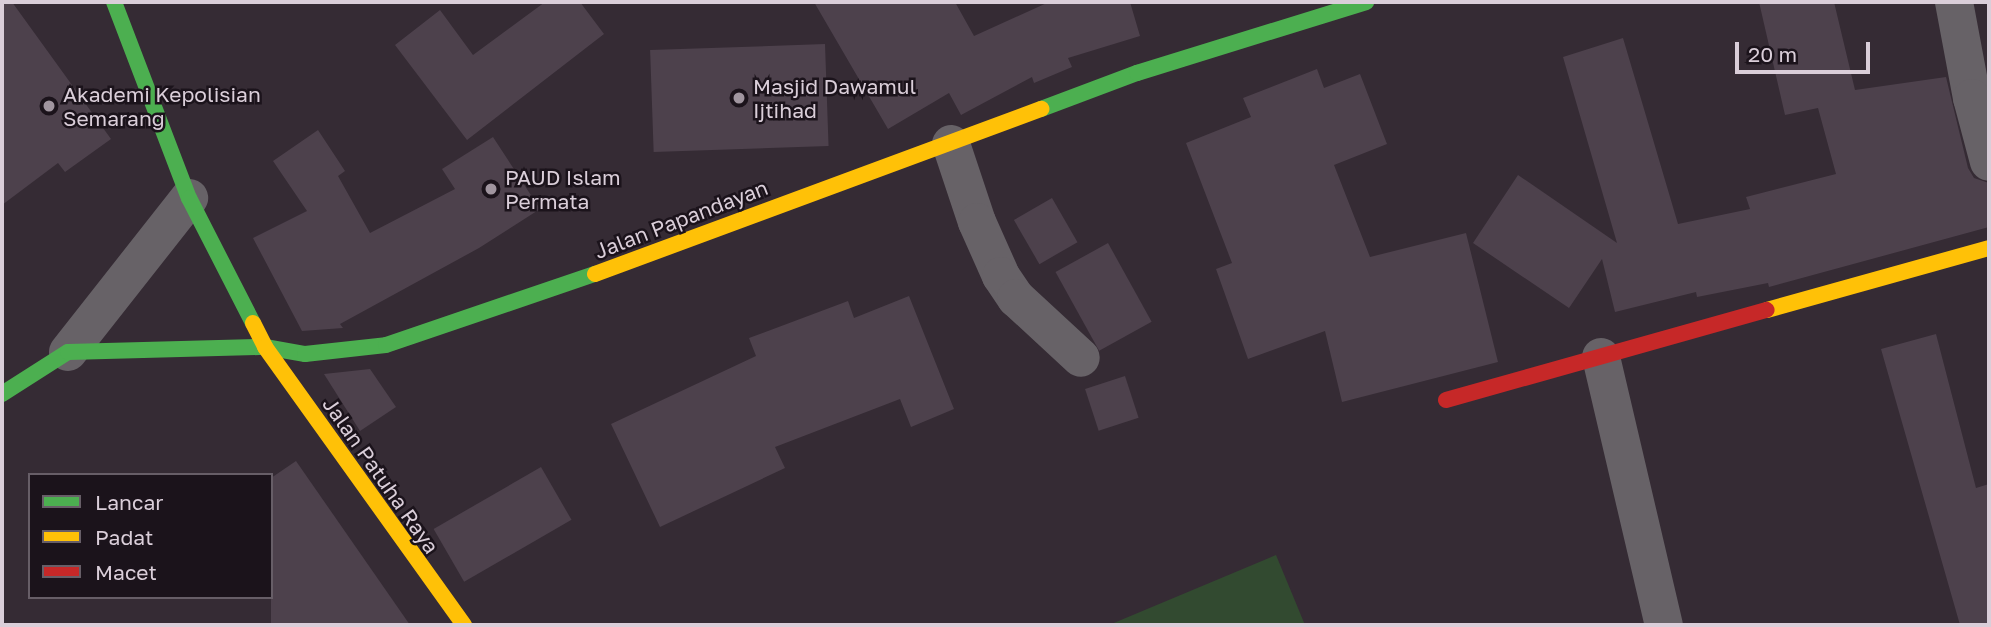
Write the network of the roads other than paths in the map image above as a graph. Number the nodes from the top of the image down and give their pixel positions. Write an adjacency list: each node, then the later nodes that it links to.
1 (114, 2): 6 (main road, Jalan Patuha Raya)
2 (1366, 2): 4 (main road, Jalan Papandayan)
3 (1954, 2): 5 (street)
4 (951, 145): 8 (main road, Jalan Papandayan); 11 (street)
5 (1989, 162)
6 (189, 198): 8 (main road, Jalan Patuha Raya); 9 (street)
7 (1989, 248): 10 (main road)
8 (265, 347): 9 (main road, Jalan Papandayan); 14 (main road, Jalan Patuha Raya)
9 (68, 352): 12 (main road)
10 (1601, 356): 13 (main road); 15 (street)
11 (1081, 358)
12 (2, 394)
13 (1446, 400)
14 (452, 621)
15 (1664, 625)

